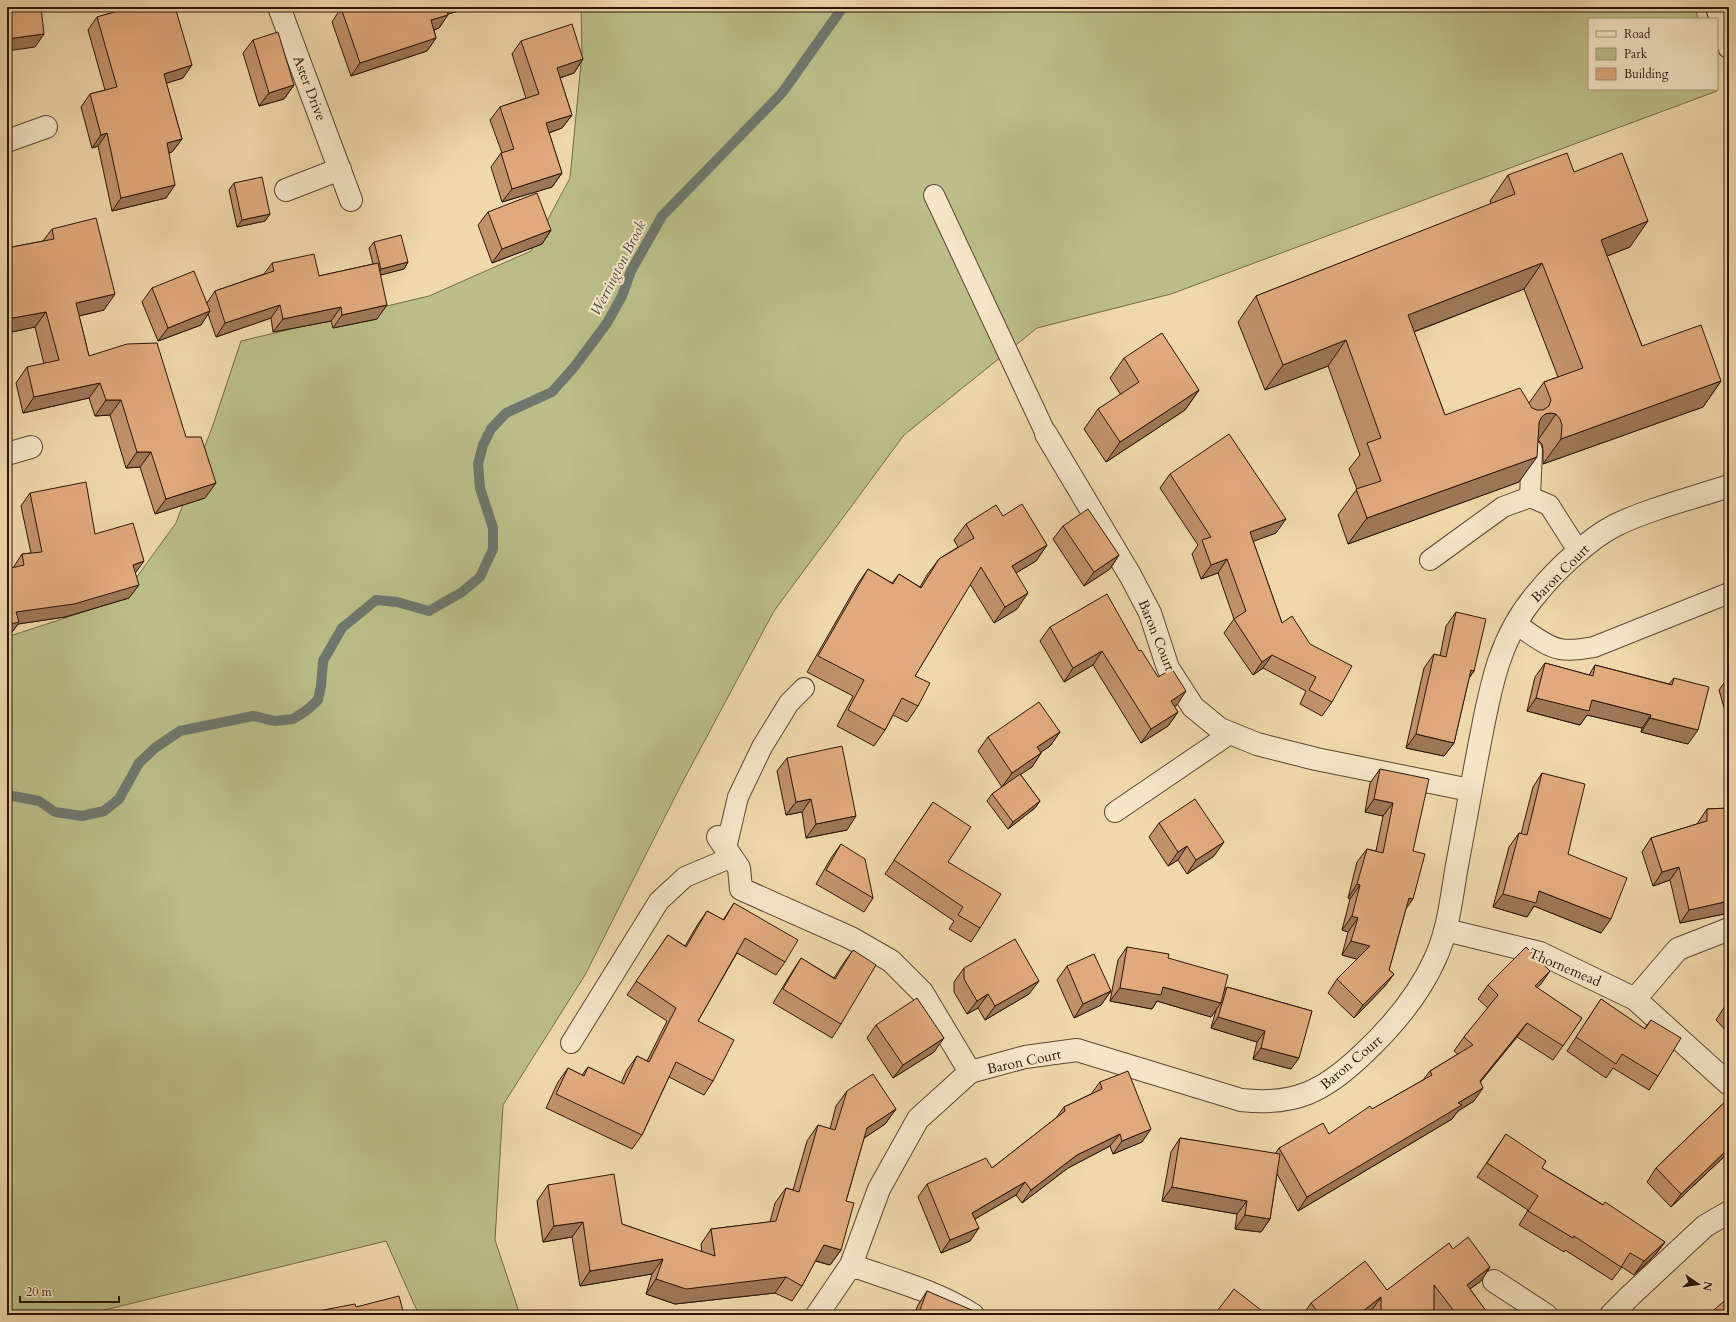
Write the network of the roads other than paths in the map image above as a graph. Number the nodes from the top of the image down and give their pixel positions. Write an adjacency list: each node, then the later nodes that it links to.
1 (279, 7): 6 (street, Aster Drive)
2 (1717, 7): 3 (street)
3 (1729, 47)
4 (46, 127): 5 (street)
5 (7, 141)
6 (340, 169): 7 (street); 9 (street, Aster Drive)
7 (286, 190)
8 (934, 195): 10 (lane)
9 (351, 200)
10 (1046, 434): 21 (street, Baron Court)
11 (31, 447): 13 (street)
12 (1532, 450): 15 (lane)
13 (7, 454)
14 (1729, 486): 16 (street, Baron Court)
15 (1530, 497): 16 (lane); 17 (lane)
16 (1579, 552): 19 (street, Baron Court)
17 (1430, 560)
18 (1729, 593): 19 (lane)
19 (1516, 624): 22 (street, Baron Court)
20 (804, 688): 24 (lane)
21 (1231, 733): 22 (street, Baron Court); 23 (lane)
22 (1470, 790): 26 (street, Baron Court)
23 (1115, 812)
24 (725, 847): 28 (lane); 29 (street, Baron Court)
25 (1729, 929): 27 (street)
26 (1446, 930): 27 (street, Thornemead); 29 (street, Baron Court)
27 (1635, 999): 30 (street, Thornemead)
28 (571, 1043)
29 (970, 1072): 32 (street, Baron Court)
30 (1729, 1084)
31 (1729, 1212): 37 (street)
32 (851, 1265): 34 (street, Baron Court); 35 (street)
33 (1494, 1281): 36 (street)
34 (817, 1315)
35 (973, 1315)
36 (1546, 1315)
37 (1611, 1315)

